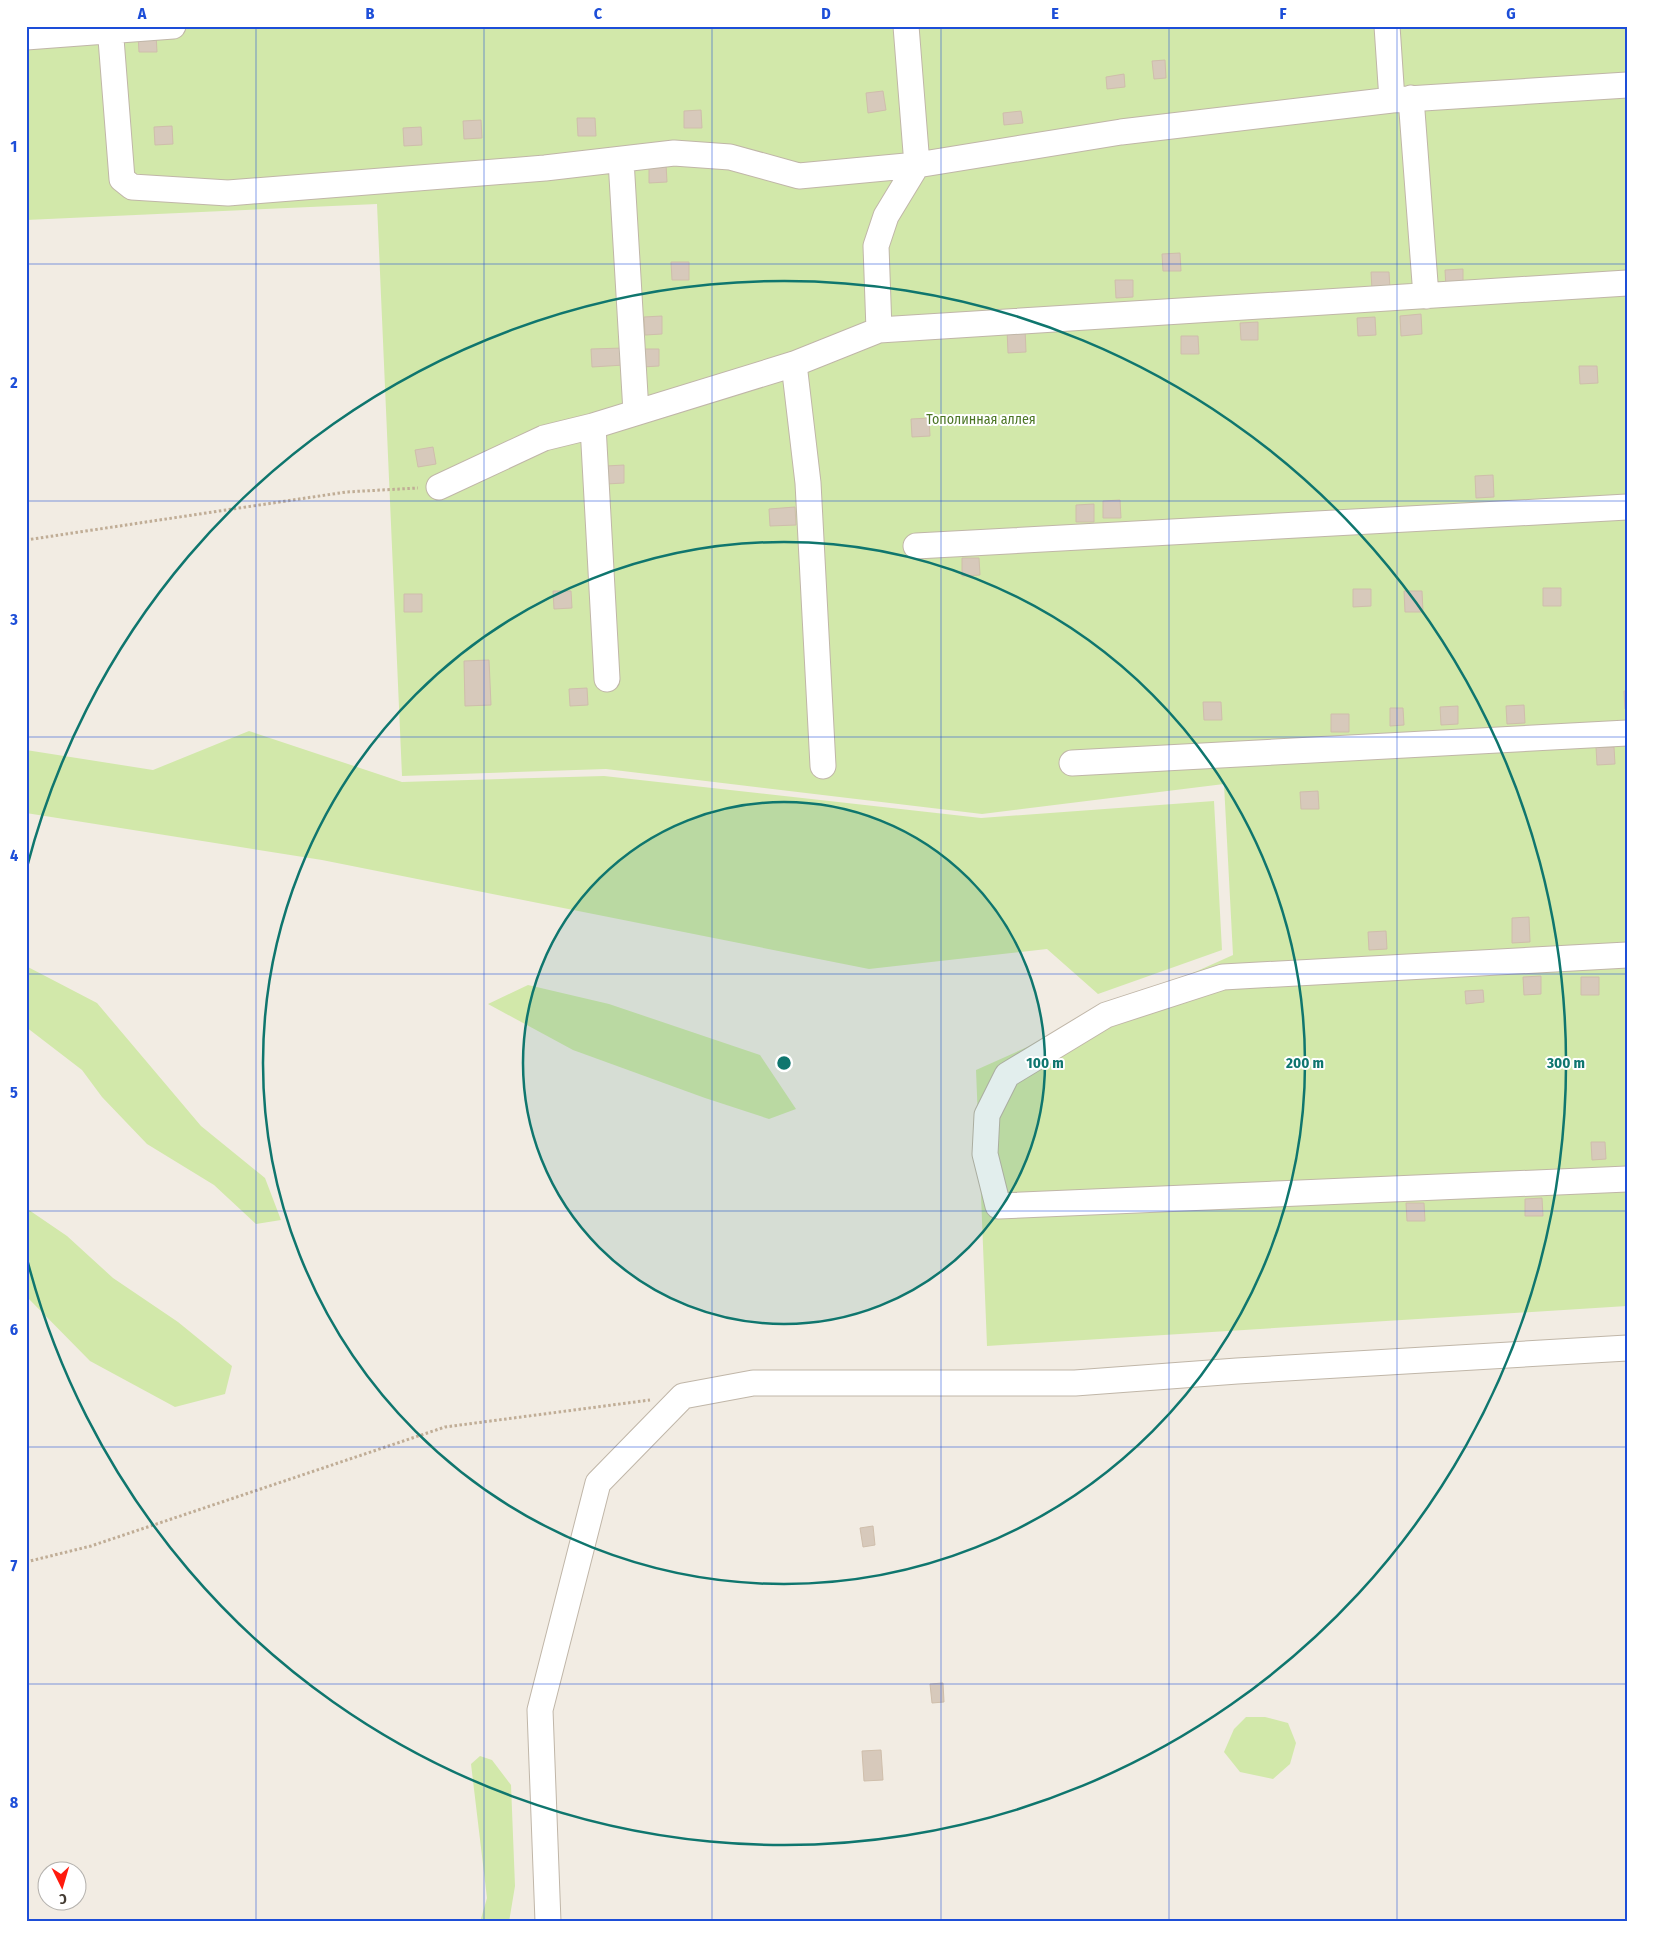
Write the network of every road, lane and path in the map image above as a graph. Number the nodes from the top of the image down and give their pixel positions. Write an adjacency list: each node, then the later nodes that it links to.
1 (173, 26): 4 (street)
2 (906, 26): 9 (street)
3 (1387, 26): 7 (street)
4 (110, 28): 5 (street); 8 (street)
5 (26, 37)
6 (1627, 85): 7 (street)
7 (1402, 99): 9 (street); 11 (street)
8 (621, 160): 9 (street); 14 (street)
9 (917, 165): 12 (street)
10 (1627, 283): 11 (street)
11 (1426, 296): 12 (street)
12 (879, 330): 13 (street)
13 (794, 364): 14 (street); 23 (street)
14 (636, 412): 15 (street)
15 (593, 426): 16 (street); 20 (street)
16 (439, 487): 18 (path)
17 (1627, 507): 19 (street)
18 (26, 540)
19 (916, 546)
20 (607, 679)
21 (1627, 733): 22 (street)
22 (1072, 762)
23 (823, 766)
24 (1627, 956): 25 (street)
25 (1627, 1179)
26 (1627, 1348): 27 (street)
27 (683, 1396): 28 (path); 29 (street)
28 (26, 1562)
29 (548, 1922)

